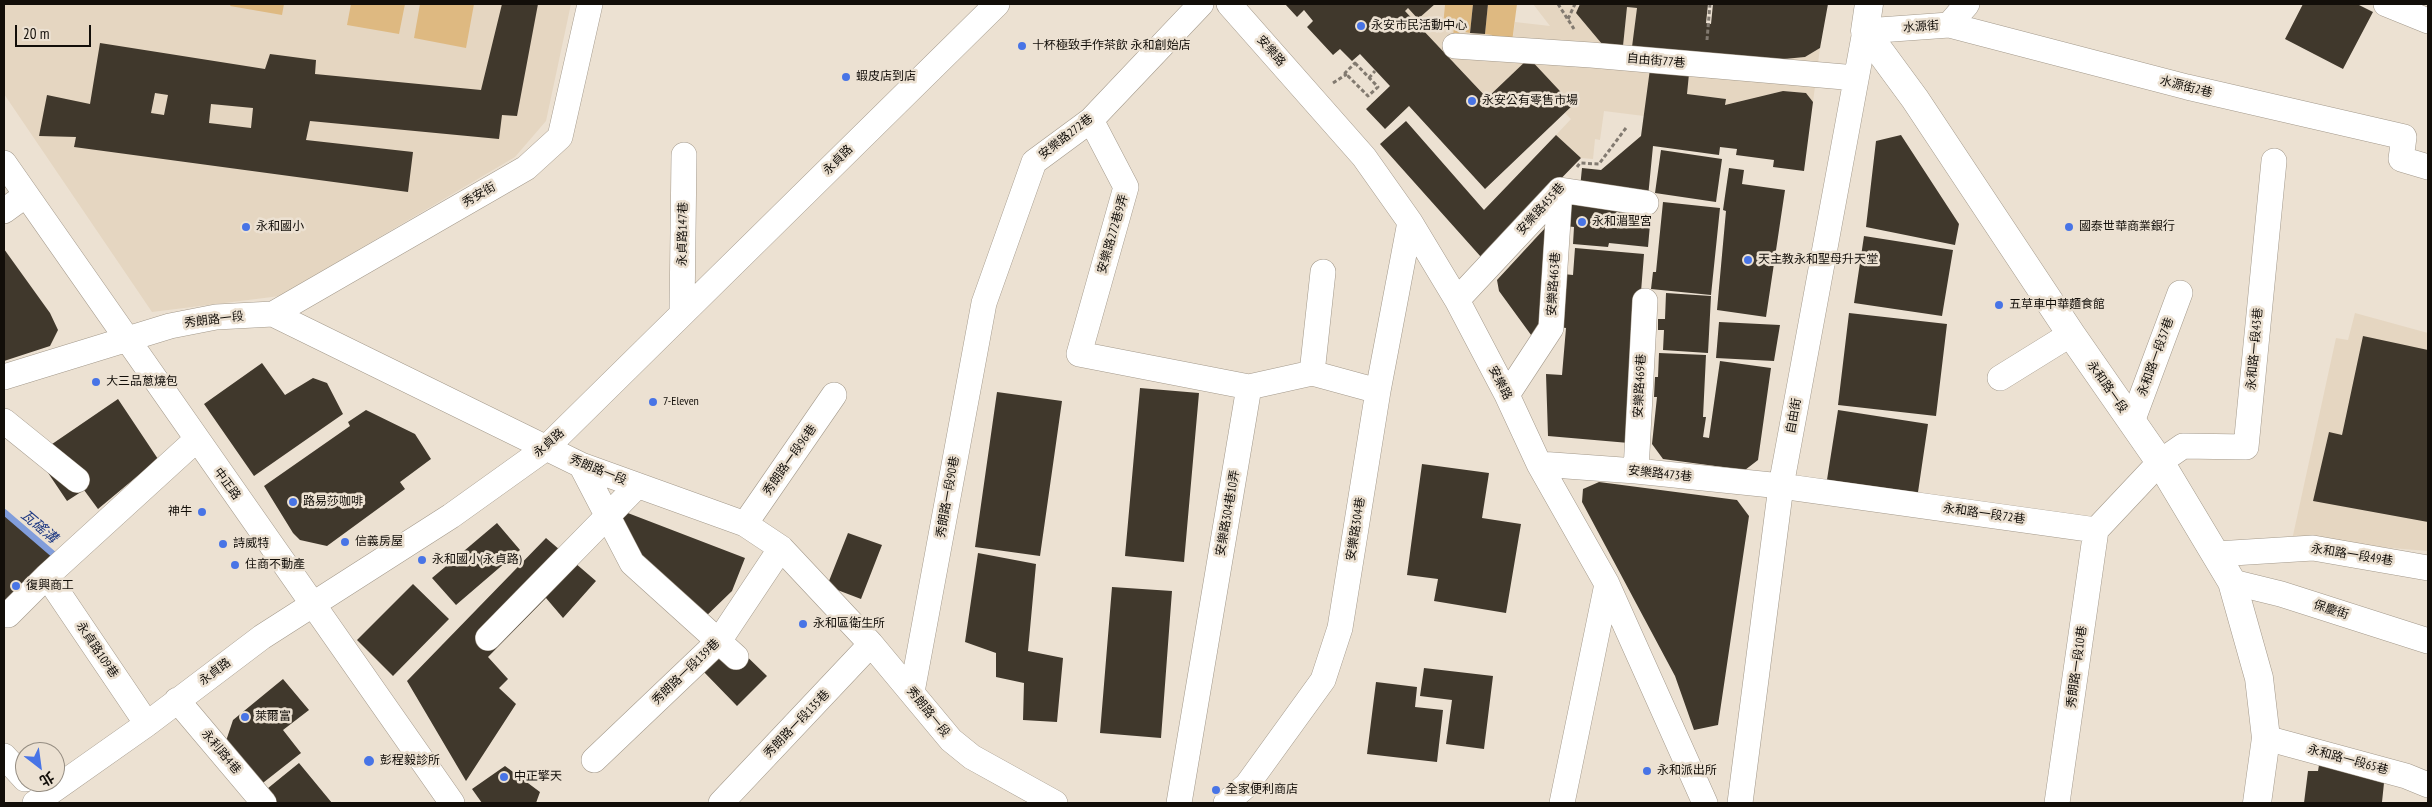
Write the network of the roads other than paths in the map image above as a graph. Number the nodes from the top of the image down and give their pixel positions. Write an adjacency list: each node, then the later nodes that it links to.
1 (590, 4): 29 (street, 秀安街)
2 (997, 4): 28 (street, 永貞路)
3 (1201, 4): 13 (street, 安樂路272巷)
4 (1868, 4): 10 (main road)
5 (1967, 4): 9 (street, 水源街)
6 (2386, 4): 8 (street)
7 (1244, 9): 22 (street, 安樂路)
8 (2428, 21)
9 (1948, 25): 10 (street, 水源街); 17 (street, 水源街2巷)
10 (1865, 31): 12 (street, 自由街); 30 (main road, 永和路一段)
11 (1455, 46): 12 (street, 自由街77巷)
12 (1856, 78): 49 (street, 自由街)
13 (1091, 120): 27 (street, 安樂路272巷); 35 (street, 安樂路272巷9弄)
14 (684, 155): 28 (street, 永貞路147巷)
15 (2274, 160): 43 (street, 永和路一段43巷)
16 (4, 163): 19 (street, 中正路)
17 (2428, 167)
18 (1560, 190): 20 (street); 25 (street, 安樂路455巷); 38 (street, 安樂路463巷)
19 (26, 195): 21 (street); 31 (street, 中正路)
20 (1646, 203)
21 (4, 210)
22 (1410, 222): 25 (street, 安樂路); 36 (street, 安樂路304巷)
23 (1324, 272): 32 (street)
24 (2180, 292): 40 (street, 永和路一段37巷)
25 (1456, 300): 38 (street, 安樂路)
26 (1645, 301): 46 (street, 安樂路469巷)
27 (984, 303): 65 (street, 秀朗路一段90巷)
28 (682, 313): 42 (street, 永貞路)
29 (273, 314): 31 (street, 秀朗路一段); 42 (street, 秀朗路一段)
30 (2071, 334): 34 (street); 40 (main road, 永和路一段)
31 (127, 338): 33 (street, 秀朗路一段); 41 (street, 中正路)
32 (1312, 374): 35 (street); 36 (street)
33 (4, 378)
34 (2000, 378)
35 (1249, 387): 78 (street, 安樂路304巷10弄)
36 (1378, 391): 79 (street, 安樂路304巷)
37 (834, 395): 51 (street, 秀朗路一段96巷)
38 (1507, 395): 44 (street, 安樂路)
39 (4, 421): 47 (street)
40 (2132, 422): 43 (main road, 永和路一段)
41 (196, 440): 56 (street); 59 (street, 中正路)
42 (546, 448): 45 (street, 秀朗路一段); 59 (street, 永貞路)
43 (2160, 462): 52 (street); 54 (main road, 永和路一段)
44 (1538, 464): 46 (street, 安樂路473巷); 58 (street, 安樂路)
45 (581, 465): 48 (street, 秀朗路一段); 50 (street)
46 (1636, 471): 49 (street, 安樂路473巷)
47 (77, 480)
48 (637, 486): 50 (street); 51 (street, 秀朗路一段)
49 (1781, 486): 52 (street, 永和路一段72巷); 82 (street, 自由街)
50 (608, 517): 61 (street); 64 (street)
51 (745, 524): 53 (street, 秀朗路一段)
52 (2096, 530): 83 (street, 秀朗路一段10巷)
53 (781, 548): 63 (street, 秀朗路一段); 64 (street, 秀朗路一段139巷)
54 (2216, 554): 55 (street, 永和路一段49巷); 57 (main road, 永和路一段)
55 (2428, 568)
56 (47, 576): 60 (street); 67 (street, 永貞路109巷)
57 (2232, 582): 62 (street, 保慶街); 68 (main road, 永和路一段)
58 (1607, 584): 80 (street); 81 (street, 安樂路)
59 (314, 604): 66 (street, 永貞路); 75 (street, 中正路)
60 (8, 615)
61 (488, 638)
62 (2428, 641)
63 (871, 644): 65 (street, 秀朗路一段); 76 (street, 秀朗路一段135巷)
64 (727, 649): 70 (street, 秀朗路一段139巷)
65 (912, 692): 77 (street, 秀朗路一段)
66 (177, 700): 67 (street, 永貞路); 74 (street, 永利路4巷)
67 (147, 724): 73 (street, 永貞路)
68 (2266, 738): 72 (street, 永和路一段65巷); 84 (main road, 永和路一段)
69 (4, 756): 71 (street)
70 (594, 760)
71 (15, 768)
72 (2428, 785)
73 (38, 797)
74 (264, 803)
75 (452, 803)
76 (721, 803)
77 (1056, 803)
78 (1179, 803)
79 (1226, 803)
80 (1562, 803)
81 (1705, 803)
82 (1740, 803)
83 (2057, 803)
84 (2257, 803)

